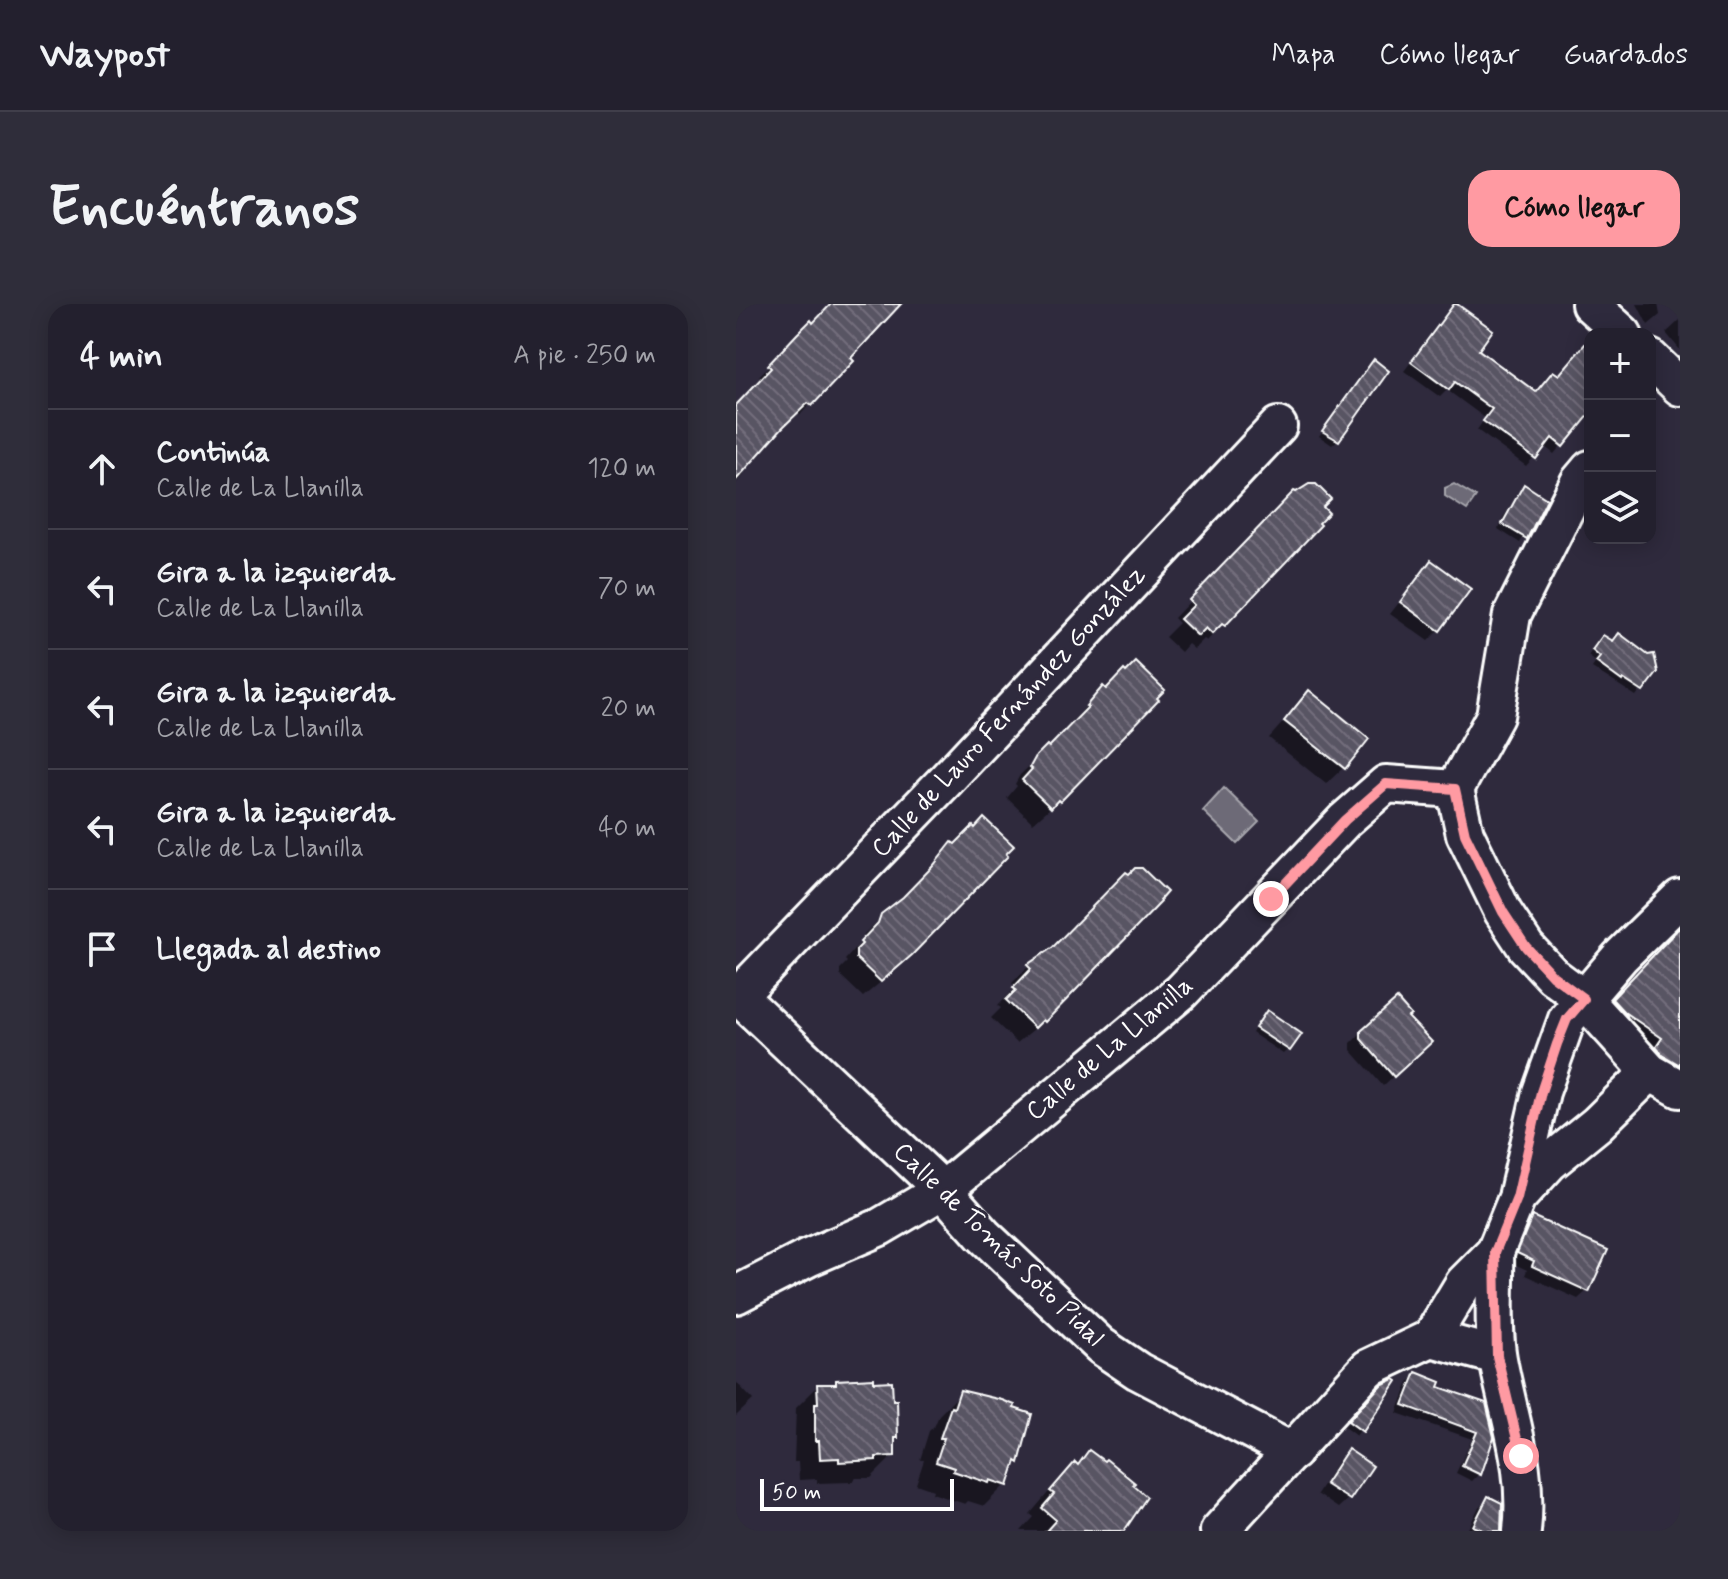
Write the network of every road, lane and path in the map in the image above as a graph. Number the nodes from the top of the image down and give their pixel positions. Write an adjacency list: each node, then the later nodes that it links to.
1 (1590, 304): 2 (street)
2 (1616, 328)
3 (1278, 426): 7 (street, Calle de Lauro Fernández González)
4 (1587, 472): 5 (street)
5 (1455, 789): 8 (street); 10 (street, Calle de La Llanilla)
6 (1680, 898): 8 (street)
7 (737, 995): 10 (street, Calle de Tomás Soto Pidal)
8 (1584, 999): 9 (street); 11 (street)
9 (1665, 1081): 11 (street)
10 (943, 1190): 13 (street, Calle de La Llanilla); 16 (street, Calle de Tomás Soto Pidal)
11 (1517, 1198): 12 (street)
12 (1495, 1252): 14 (street); 15 (street)
13 (736, 1295)
14 (1431, 1338): 15 (street); 16 (street)
15 (1497, 1356): 18 (street)
16 (1293, 1452): 17 (street)
17 (1219, 1531)
18 (1522, 1531)

